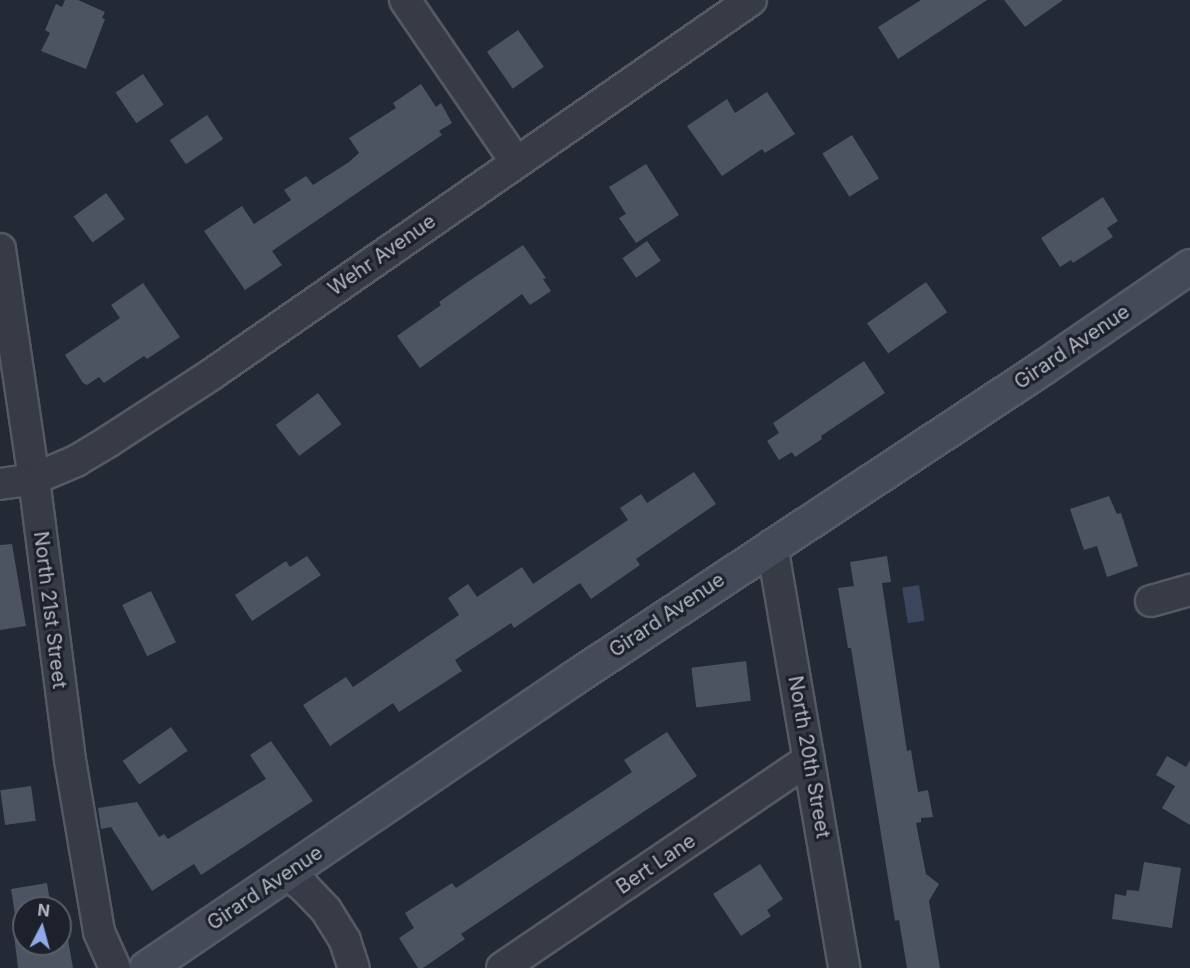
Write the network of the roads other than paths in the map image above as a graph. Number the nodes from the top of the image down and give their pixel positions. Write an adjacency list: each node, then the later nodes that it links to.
1 (405, 0): 3 (street)
2 (751, 0): 3 (street, Wehr Avenue)
3 (516, 162): 6 (street, Wehr Avenue)
4 (0, 249): 6 (street, North 21st Street)
5 (1190, 266): 8 (street, Girard Avenue)
6 (34, 479): 7 (street, Wehr Avenue); 13 (street, North 21st Street)
7 (0, 484)
8 (772, 545): 11 (street, North 20th Street); 12 (street, Girard Avenue)
9 (1190, 590): 10 (street)
10 (1151, 601)
11 (809, 759): 16 (street, Bert Lane); 17 (street, North 20th Street)
12 (286, 873): 14 (street, Girard Avenue); 15 (street)
13 (115, 968)
14 (146, 968)
15 (354, 968)
16 (502, 968)
17 (844, 968)

